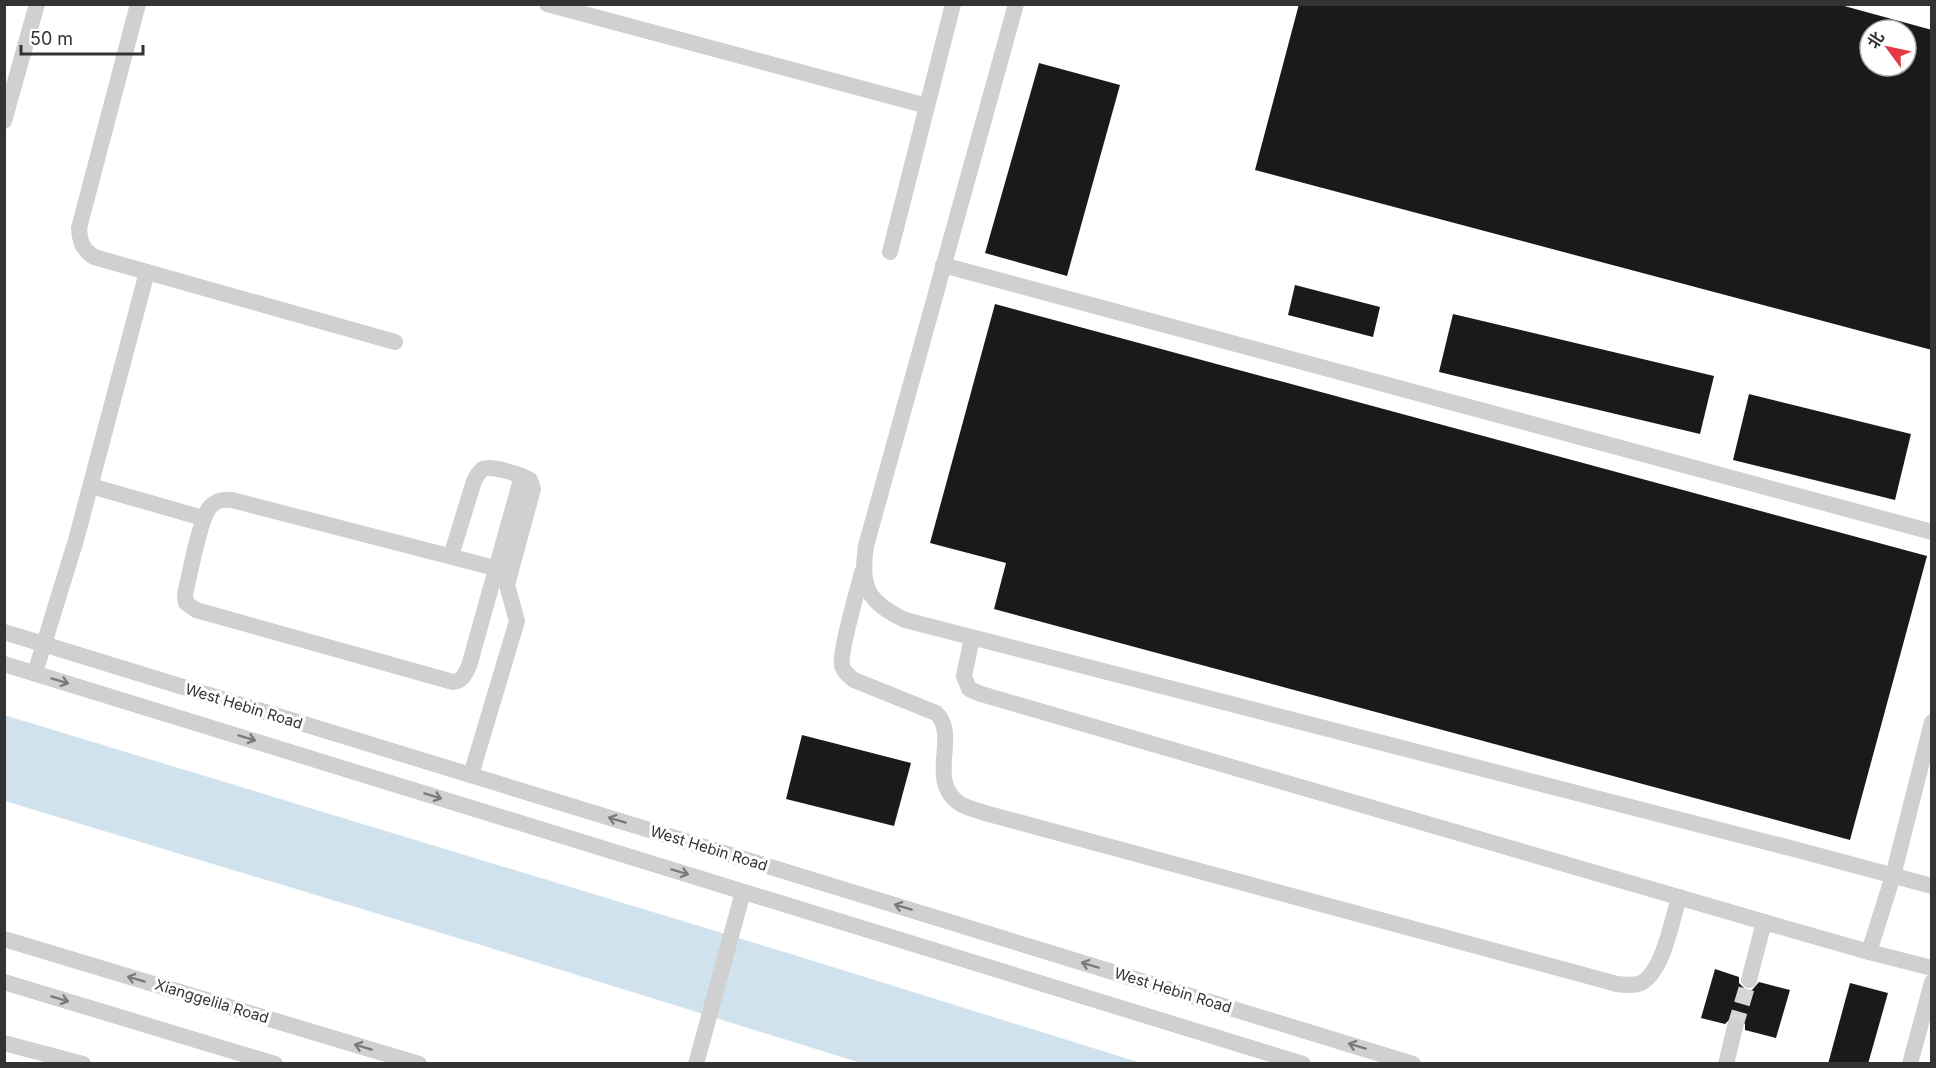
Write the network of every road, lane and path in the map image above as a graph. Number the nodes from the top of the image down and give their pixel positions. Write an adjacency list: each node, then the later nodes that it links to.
1 (37, 4): 8 (street)
2 (138, 4): 11 (street)
3 (547, 4): 6 (street)
4 (953, 4): 7 (street)
5 (1016, 4): 10 (street)
6 (565, 7): 7 (street)
7 (927, 106): 9 (street)
8 (4, 122)
9 (890, 252)
10 (943, 265): 16 (street); 19 (street)
11 (147, 272): 12 (street); 14 (street)
12 (395, 342)
13 (522, 476): 17 (street); 18 (street); 26 (street)
14 (91, 486): 15 (street); 22 (street)
15 (203, 518): 17 (street); 18 (street)
16 (1932, 532)
17 (451, 556): 18 (street)
18 (495, 568)
19 (863, 569): 21 (street); 30 (street)
20 (4, 632): 22 (street, West Hebin Road)
21 (972, 638): 27 (street); 30 (street)
22 (44, 644): 24 (street); 26 (street, West Hebin Road)
23 (4, 664): 24 (street)
24 (35, 673): 29 (street, one-way to 29)
25 (1932, 722): 27 (street)
26 (471, 775): 45 (street, West Hebin Road, one-way to 26)
27 (1893, 876): 28 (street); 33 (street)
28 (1932, 886)
29 (743, 892): 43 (street); 44 (street)
30 (1679, 897): 31 (street)
31 (1764, 922): 33 (street); 35 (street)
32 (4, 939): 42 (street, Xianggelila Road, one-way to 32)
33 (1869, 952): 34 (street)
34 (1932, 968)
35 (1749, 980)
36 (4, 982): 41 (street, one-way to 41)
37 (1932, 982): 47 (street)
38 (1735, 1028): 46 (street)
39 (4, 1043): 40 (street)
40 (82, 1064)
41 (275, 1064)
42 (419, 1064)
43 (696, 1064)
44 (1303, 1064)
45 (1413, 1064)
46 (1726, 1064)
47 (1910, 1064)

